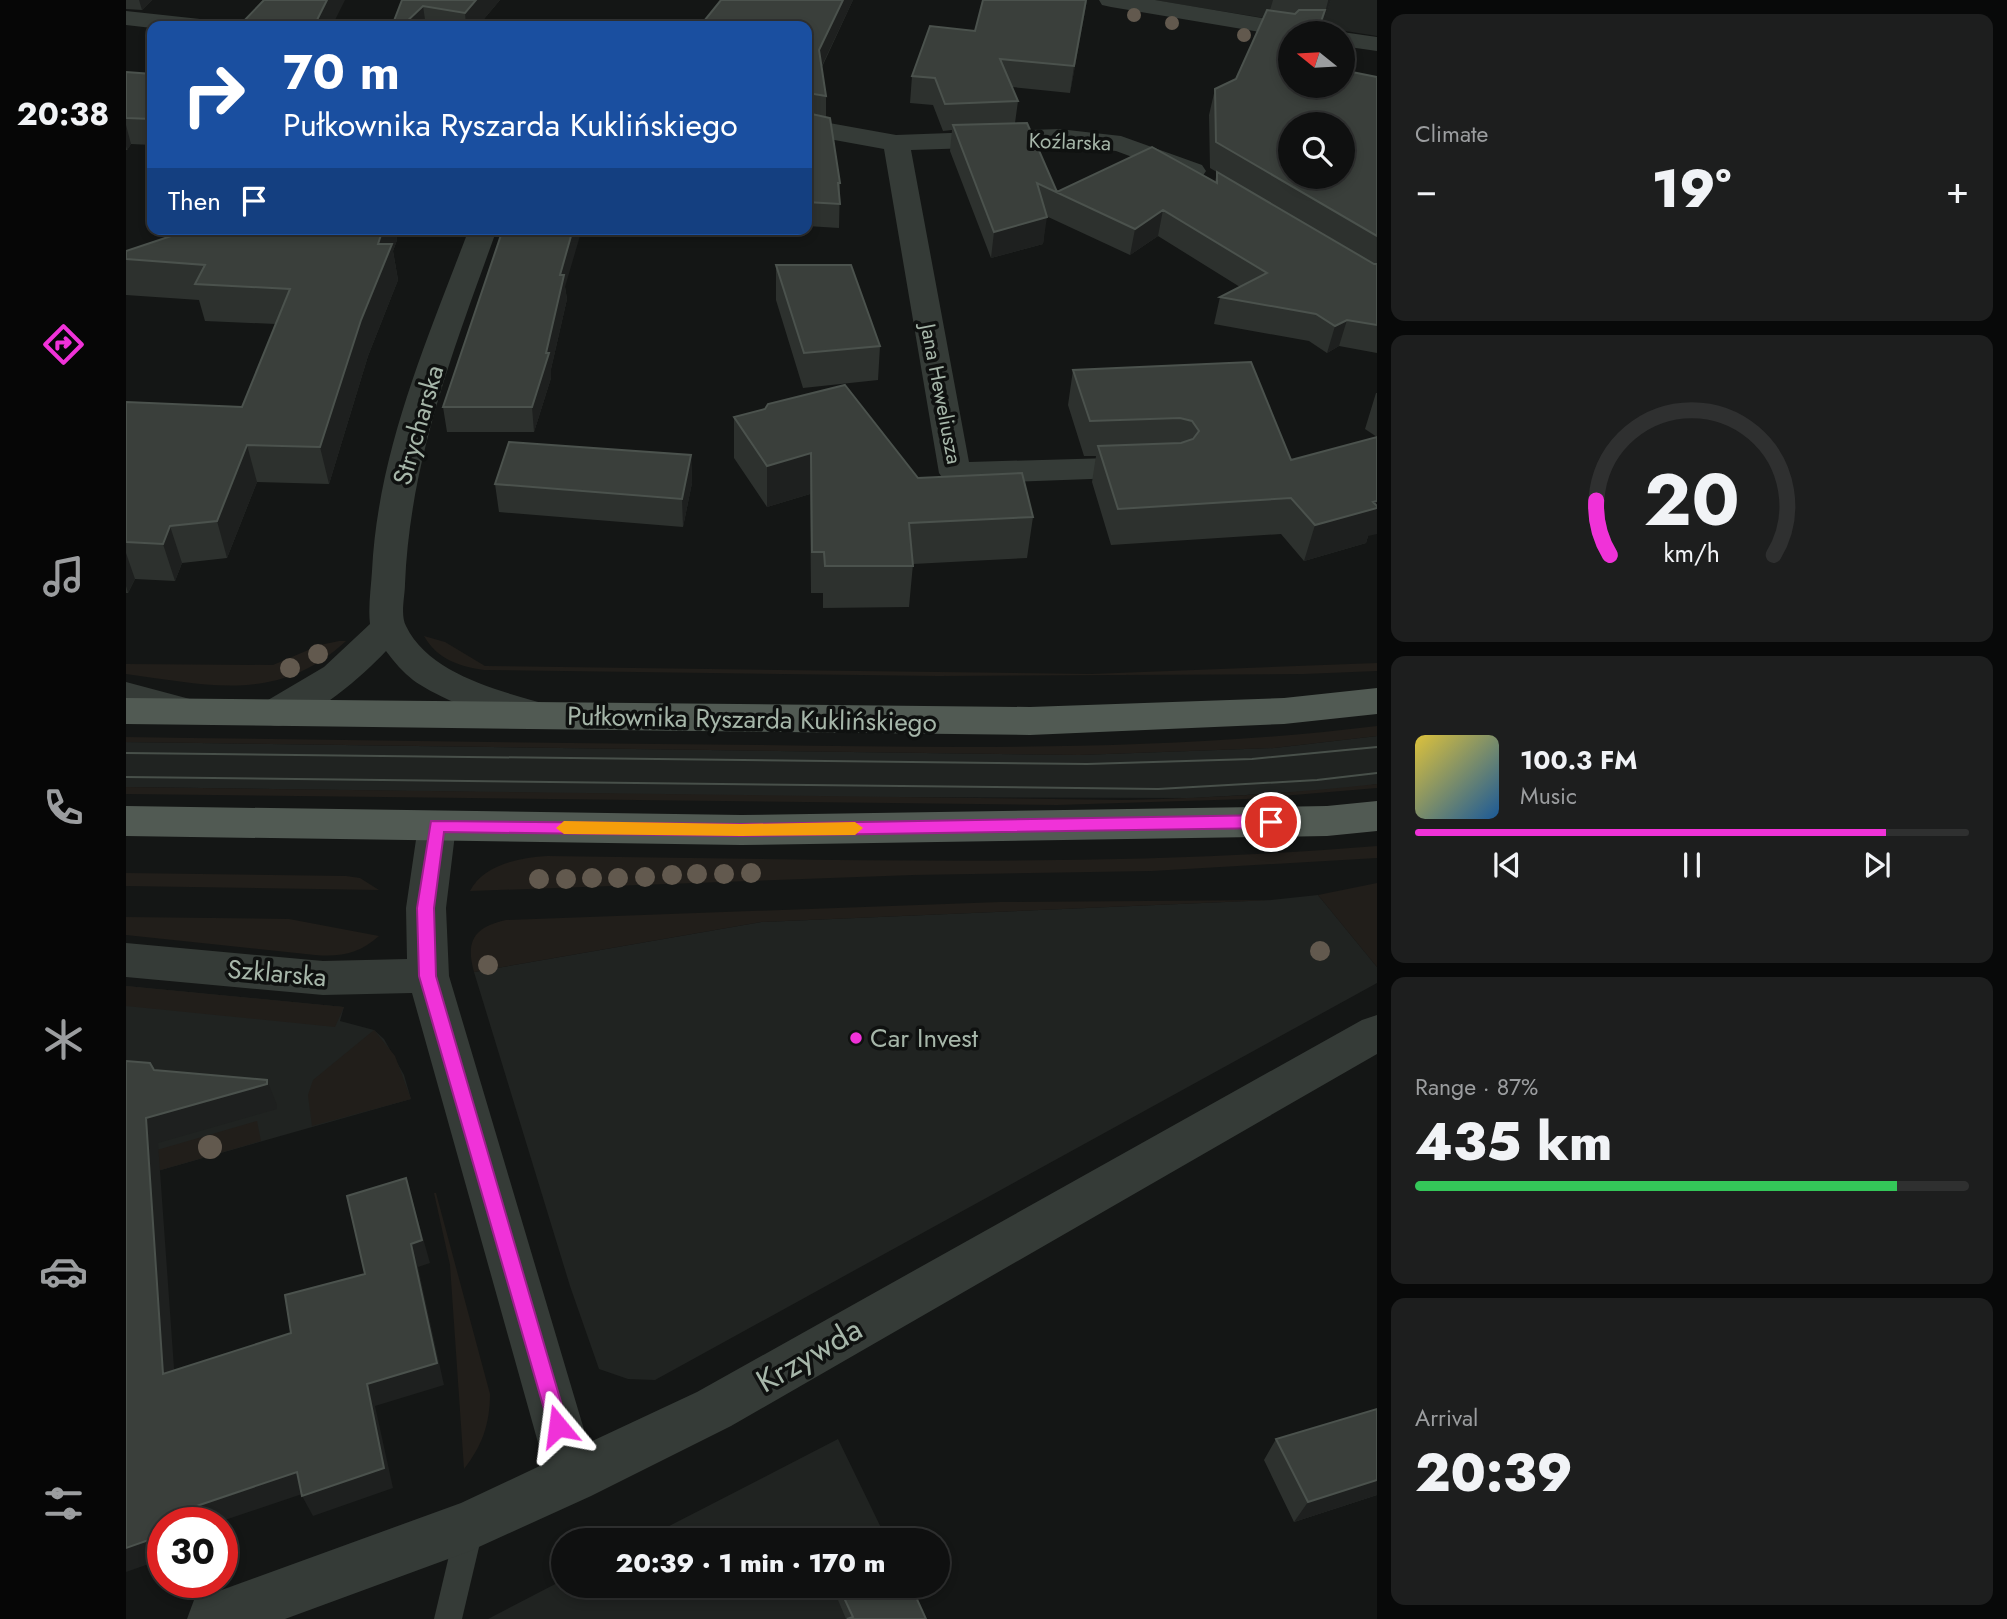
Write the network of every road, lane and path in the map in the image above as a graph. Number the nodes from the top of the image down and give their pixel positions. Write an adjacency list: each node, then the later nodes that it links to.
1 (1111, 0): 4 (street)
2 (126, 18): 3 (street)
3 (154, 21)
4 (1278, 28)
5 (1355, 41): 6 (street)
6 (1377, 44)
7 (812, 128): 8 (street, Koźlarska)
8 (896, 143): 9 (street, Koźlarska); 11 (street, Jana Heweliusza)
9 (1218, 187)
10 (481, 235): 12 (street, Strycharska)
11 (1172, 466)
12 (388, 626): 17 (street); 18 (street)
13 (126, 695): 16 (street)
14 (1377, 701): 18 (main road, Pułkownika Ryszarda Kuklińskiego)
15 (126, 711): 16 (main road, Pułkownika Ryszarda Kuklińskiego)
16 (188, 711): 17 (main road, Pułkownika Ryszarda Kuklińskiego)
17 (276, 713): 18 (main road, Pułkownika Ryszarda Kuklińskiego)
18 (539, 716)
19 (1377, 816): 21 (main road)
20 (126, 821): 21 (main road)
21 (437, 826): 23 (street)
22 (126, 960): 23 (street, Szklarska)
23 (428, 976): 25 (street)
24 (1377, 1033): 25 (street, Krzywda)
25 (573, 1478): 26 (street, Krzywda)
26 (470, 1525): 27 (street, Krzywda); 28 (lane)
27 (213, 1619)
28 (448, 1619)

